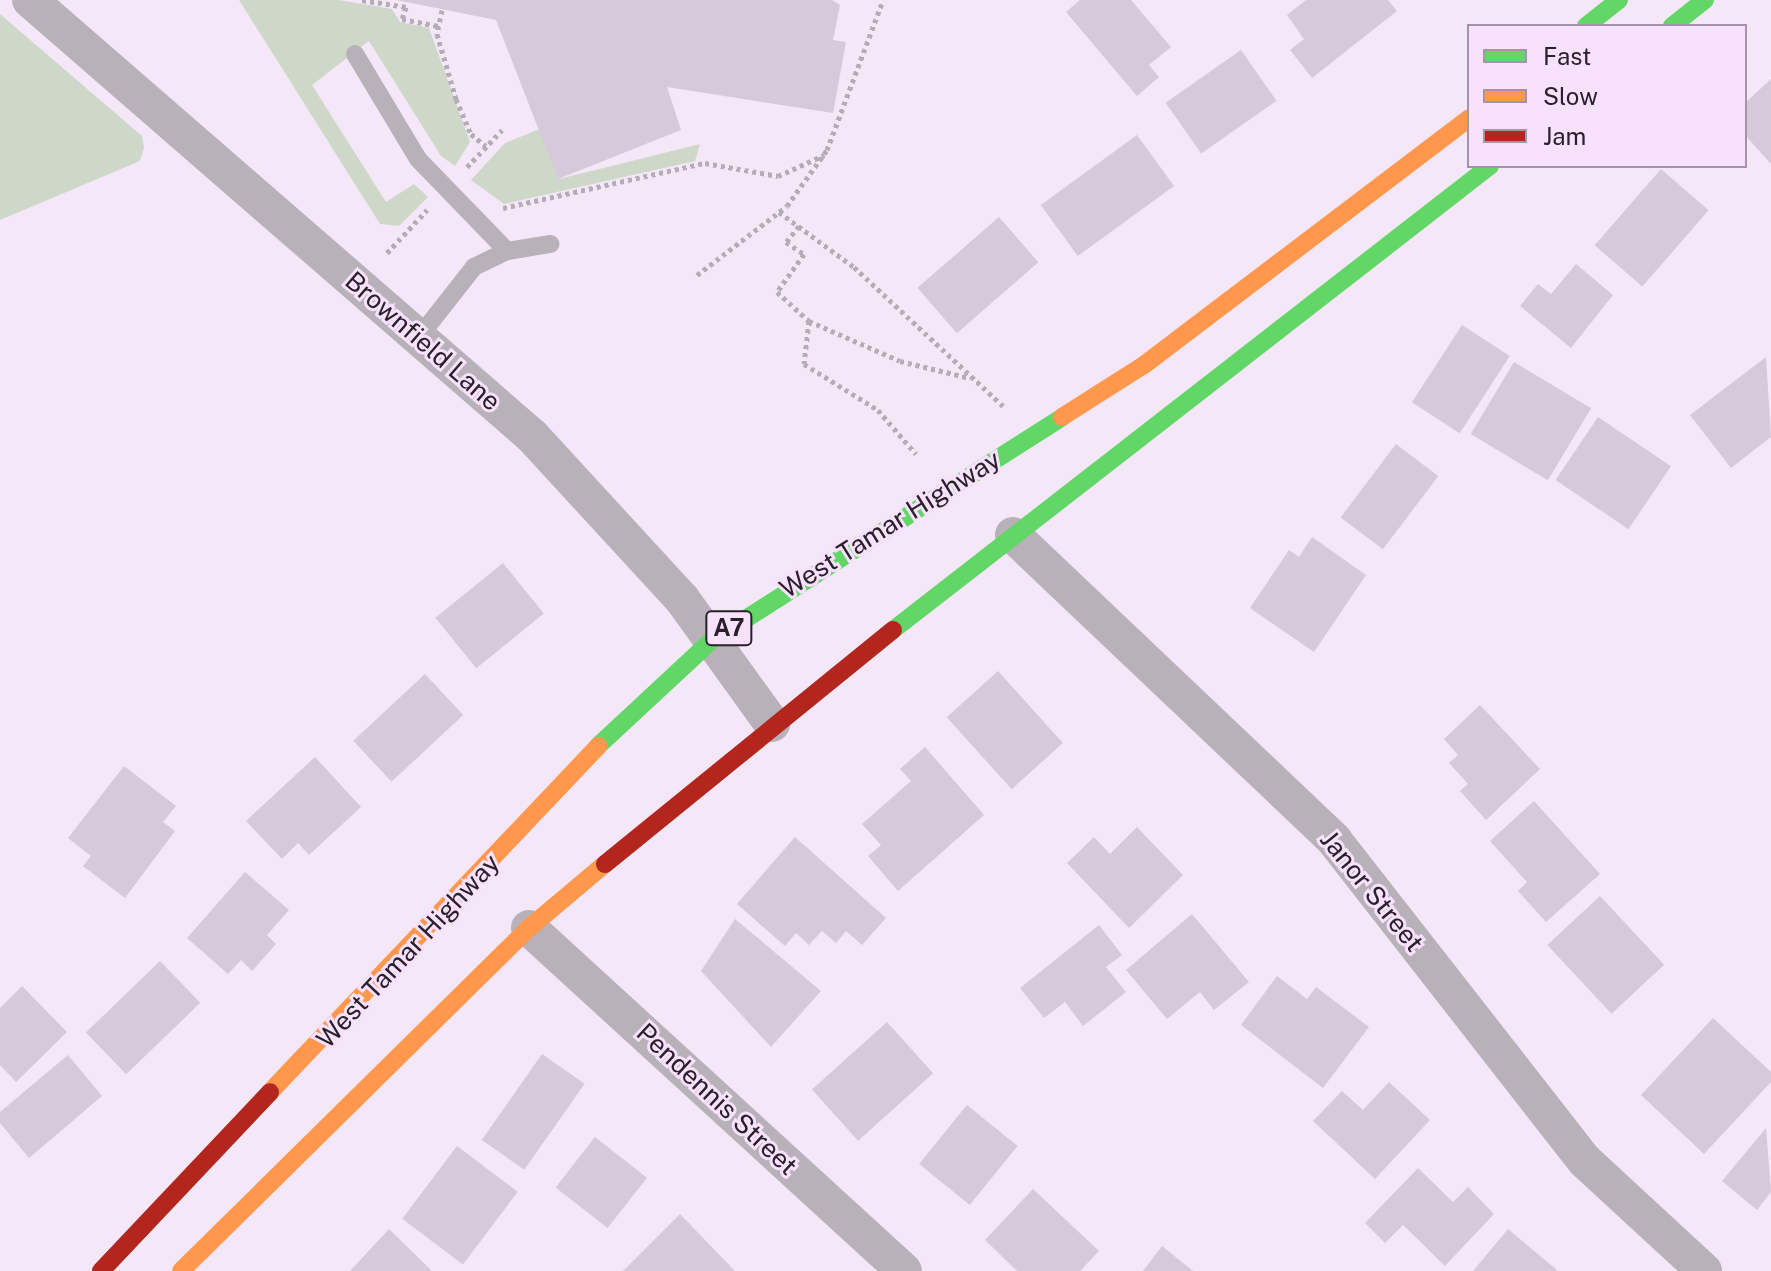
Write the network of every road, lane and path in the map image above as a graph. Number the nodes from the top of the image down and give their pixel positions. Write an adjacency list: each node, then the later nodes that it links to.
1 (30, 0): 26 (street, Brownfield Lane)
2 (362, 0): 9 (path)
3 (883, 0): 14 (path)
4 (1619, 0): 7 (highway)
5 (1705, 0): 8 (highway)
6 (442, 10): 9 (path)
7 (1589, 24)
8 (1675, 24)
9 (439, 26): 13 (path)
10 (355, 54): 22 (lane)
11 (1467, 120): 28 (highway, West Tamar Highway / A7)
12 (502, 130): 13 (path)
13 (486, 146): 16 (path)
14 (824, 155): 17 (path); 19 (path)
15 (1487, 168): 30 (highway)
16 (471, 180)
17 (492, 199)
18 (434, 202): 23 (path)
19 (779, 212): 20 (path); 24 (path)
20 (799, 226): 25 (path); 27 (path)
21 (550, 244): 22 (lane)
22 (507, 251): 26 (lane)
23 (387, 253)
24 (697, 275)
25 (809, 321): 27 (path); 29 (path)
26 (419, 337): 31 (street, Brownfield Lane)
27 (971, 378): 28 (path)
28 (1033, 433): 31 (highway, West Tamar Highway / A7)
29 (916, 454)
30 (1013, 535): 32 (highway); 37 (street, Janor Street)
31 (711, 641): 32 (street, Brownfield Lane); 34 (highway, West Tamar Highway / A7)
32 (772, 724): 33 (highway)
33 (529, 928): 35 (highway); 36 (street, Pendennis Street)
34 (101, 1271)
35 (181, 1271)
36 (904, 1271)
37 (1704, 1271)

